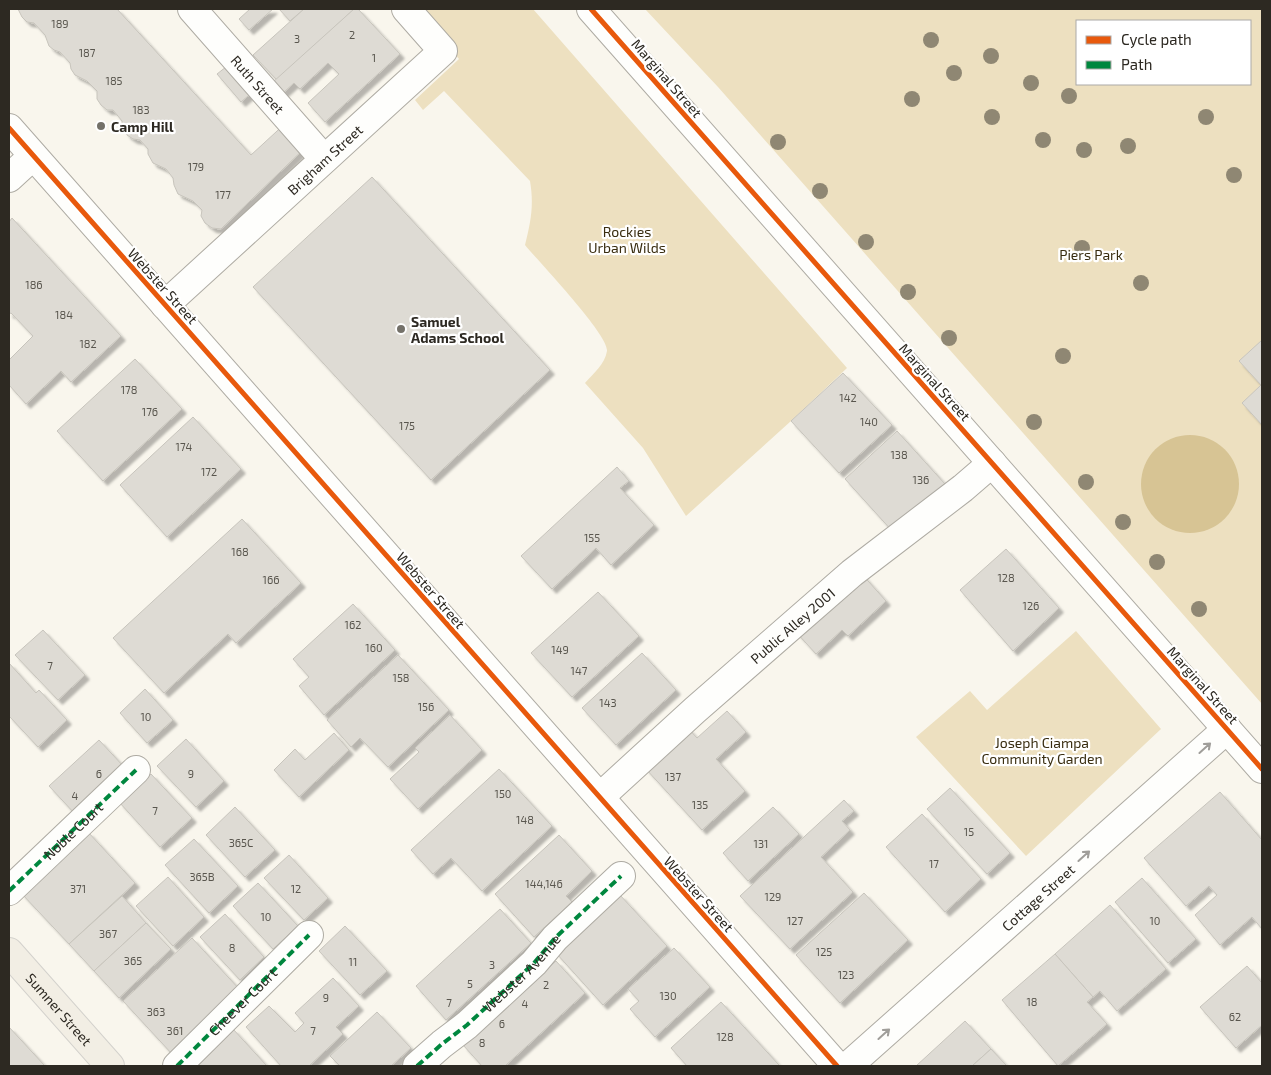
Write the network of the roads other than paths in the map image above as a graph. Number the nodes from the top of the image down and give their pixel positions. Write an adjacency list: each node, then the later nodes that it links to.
1 (192, 9): 6 (street, Ruth Street)
2 (406, 9): 6 (street, Brigham Street)
3 (591, 9): 9 (street, Marginal Street)
4 (9, 128): 5 (street, Webster Street)
5 (33, 156): 7 (street); 8 (street, Webster Street)
6 (324, 159): 8 (street, Brigham Street)
7 (9, 178)
8 (165, 305): 13 (street, Webster Street)
9 (992, 463): 10 (street, Marginal Street); 13 (street, Public Alley 2001)
10 (1227, 729): 11 (street, Marginal Street); 22 (street, Cottage Street, one-way to 10)
11 (1262, 769)
12 (136, 770): 15 (street, Noble Court)
13 (600, 797): 21 (street, Webster Street)
14 (621, 876): 20 (street, Webster Avenue)
15 (9, 891)
16 (309, 935): 19 (street, Cheever Court)
17 (9, 952): 18 (main road, Sumner Street)
18 (110, 1066)
19 (176, 1066)
20 (417, 1066)
21 (837, 1066)
22 (848, 1066)

